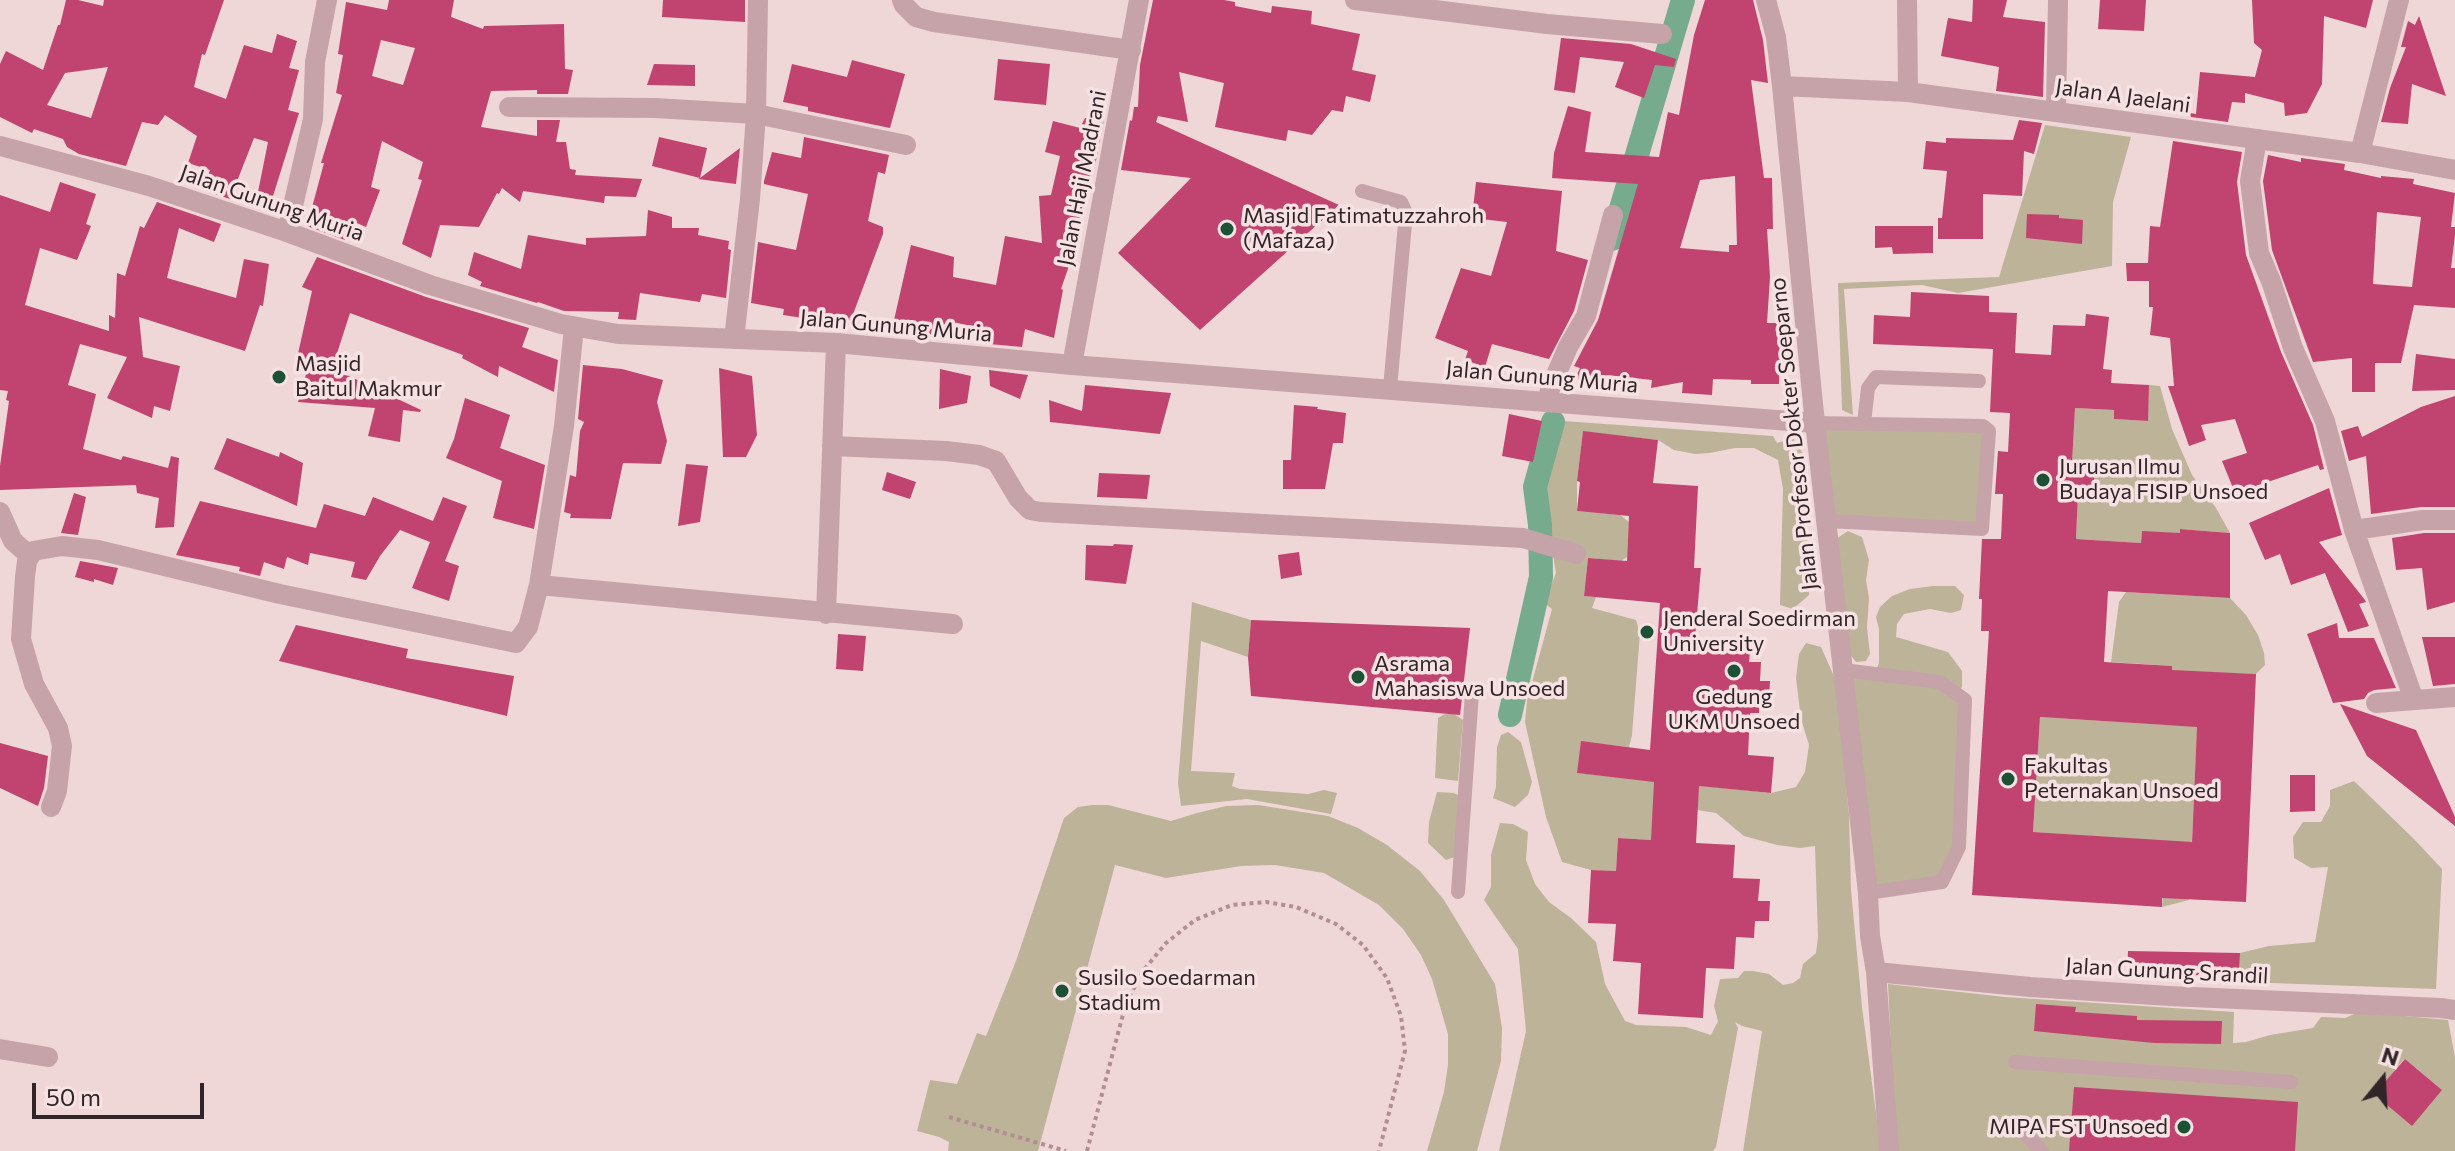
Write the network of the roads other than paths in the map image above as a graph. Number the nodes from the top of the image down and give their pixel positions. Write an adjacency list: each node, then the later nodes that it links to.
1 (327, 0): 24 (street)
2 (758, 0): 16 (street)
3 (902, 0): 11 (street)
4 (1139, 0): 11 (street, Jalan Haji Madrani)
5 (1355, 0): 10 (street)
6 (1766, 0): 12 (street, Jalan Profesor Dokter Soeparno)
7 (1907, 0): 13 (street)
8 (2058, 0): 15 (street)
9 (2399, 0): 20 (street)
10 (1662, 34)
11 (1131, 50): 28 (street, Jalan Haji Madrani)
12 (1782, 86): 13 (street, Jalan A Jaelani); 32 (street, Jalan Profesor Dokter Soeparno)
13 (1908, 92): 15 (street, Jalan A Jaelani)
14 (509, 107): 16 (street)
15 (2056, 112): 17 (street, Jalan A Jaelani)
16 (756, 114): 18 (street); 26 (street)
17 (2257, 139): 20 (street, Jalan A Jaelani); 38 (street)
18 (906, 145)
19 (0, 146): 24 (street, Jalan Gunung Muria)
20 (2360, 153): 21 (street, Jalan A Jaelani)
21 (2455, 170)
22 (1362, 191): 30 (lane)
23 (1613, 215): 31 (street)
24 (287, 232): 25 (street, Jalan Gunung Muria)
25 (574, 327): 26 (street, Jalan Gunung Muria); 41 (street)
26 (734, 339): 27 (street, Jalan Gunung Muria)
27 (836, 343): 28 (street, Jalan Gunung Muria); 34 (street)
28 (1072, 365): 30 (street, Jalan Gunung Muria)
29 (1979, 381): 33 (lane)
30 (1390, 388): 31 (street, Jalan Gunung Muria)
31 (1548, 402): 32 (street, Jalan Gunung Muria)
32 (1815, 423): 33 (lane); 37 (street, Jalan Profesor Dokter Soeparno)
33 (1864, 423): 37 (lane)
34 (832, 446): 39 (street); 42 (street)
35 (0, 512): 40 (street)
36 (2455, 520): 38 (street)
37 (1827, 521): 44 (street, Jalan Profesor Dokter Soeparno)
38 (2354, 530): 47 (street)
39 (1576, 554)
40 (30, 556): 41 (street); 49 (street)
41 (539, 585): 42 (street)
42 (826, 614): 43 (street)
43 (953, 624)
44 (1843, 670): 51 (street, Jalan Profesor Dokter Soeparno); 51 (lane)
45 (1472, 693): 50 (lane)
46 (2455, 697): 47 (street)
47 (2414, 700): 48 (street)
48 (2376, 703)
49 (51, 807)
50 (1458, 892)
51 (1868, 893): 52 (street, Jalan Profesor Dokter Soeparno)
52 (1876, 972): 53 (street, Jalan Gunung Srandil); 59 (street, Jalan Profesor Dokter Soeparno)
53 (2455, 1010)
54 (0, 1049): 55 (street)
55 (48, 1057)
56 (2015, 1062): 57 (lane)
57 (2291, 1082)
58 (2011, 1124): 60 (lane)
59 (1889, 1151)
60 (2042, 1151)

